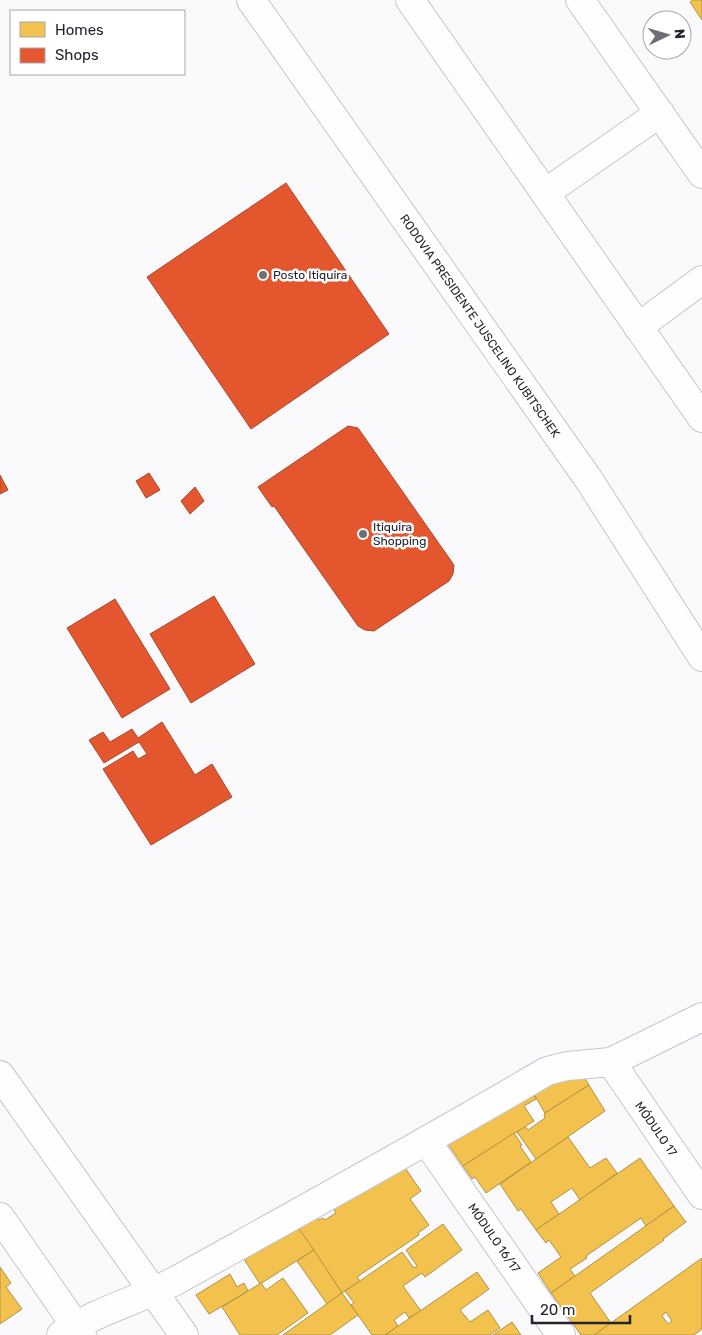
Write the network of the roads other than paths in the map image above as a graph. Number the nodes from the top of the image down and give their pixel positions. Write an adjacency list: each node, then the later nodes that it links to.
1 (251, 0): 10 (main road, RODOVIA PRESIDENTE JUSCELINO KUBITSCHEK)
2 (410, 0): 6 (main road)
3 (580, 0): 4 (main road)
4 (660, 113): 5 (main road); 6 (main road)
5 (702, 174)
6 (545, 193): 8 (main road)
7 (702, 280): 8 (main road)
8 (638, 327): 9 (main road)
9 (702, 418)
10 (702, 657)
11 (702, 1017): 12 (main road)
12 (611, 1062): 14 (main road); 15 (main road, MÓDULO 17)
13 (0, 1076): 17 (main road)
14 (427, 1142): 17 (main road); 20 (main road, MÓDULO 16/17)
15 (702, 1195)
16 (0, 1218): 18 (main road)
17 (154, 1292): 18 (main road); 19 (main road)
18 (73, 1332)
19 (184, 1335)
20 (561, 1335)

